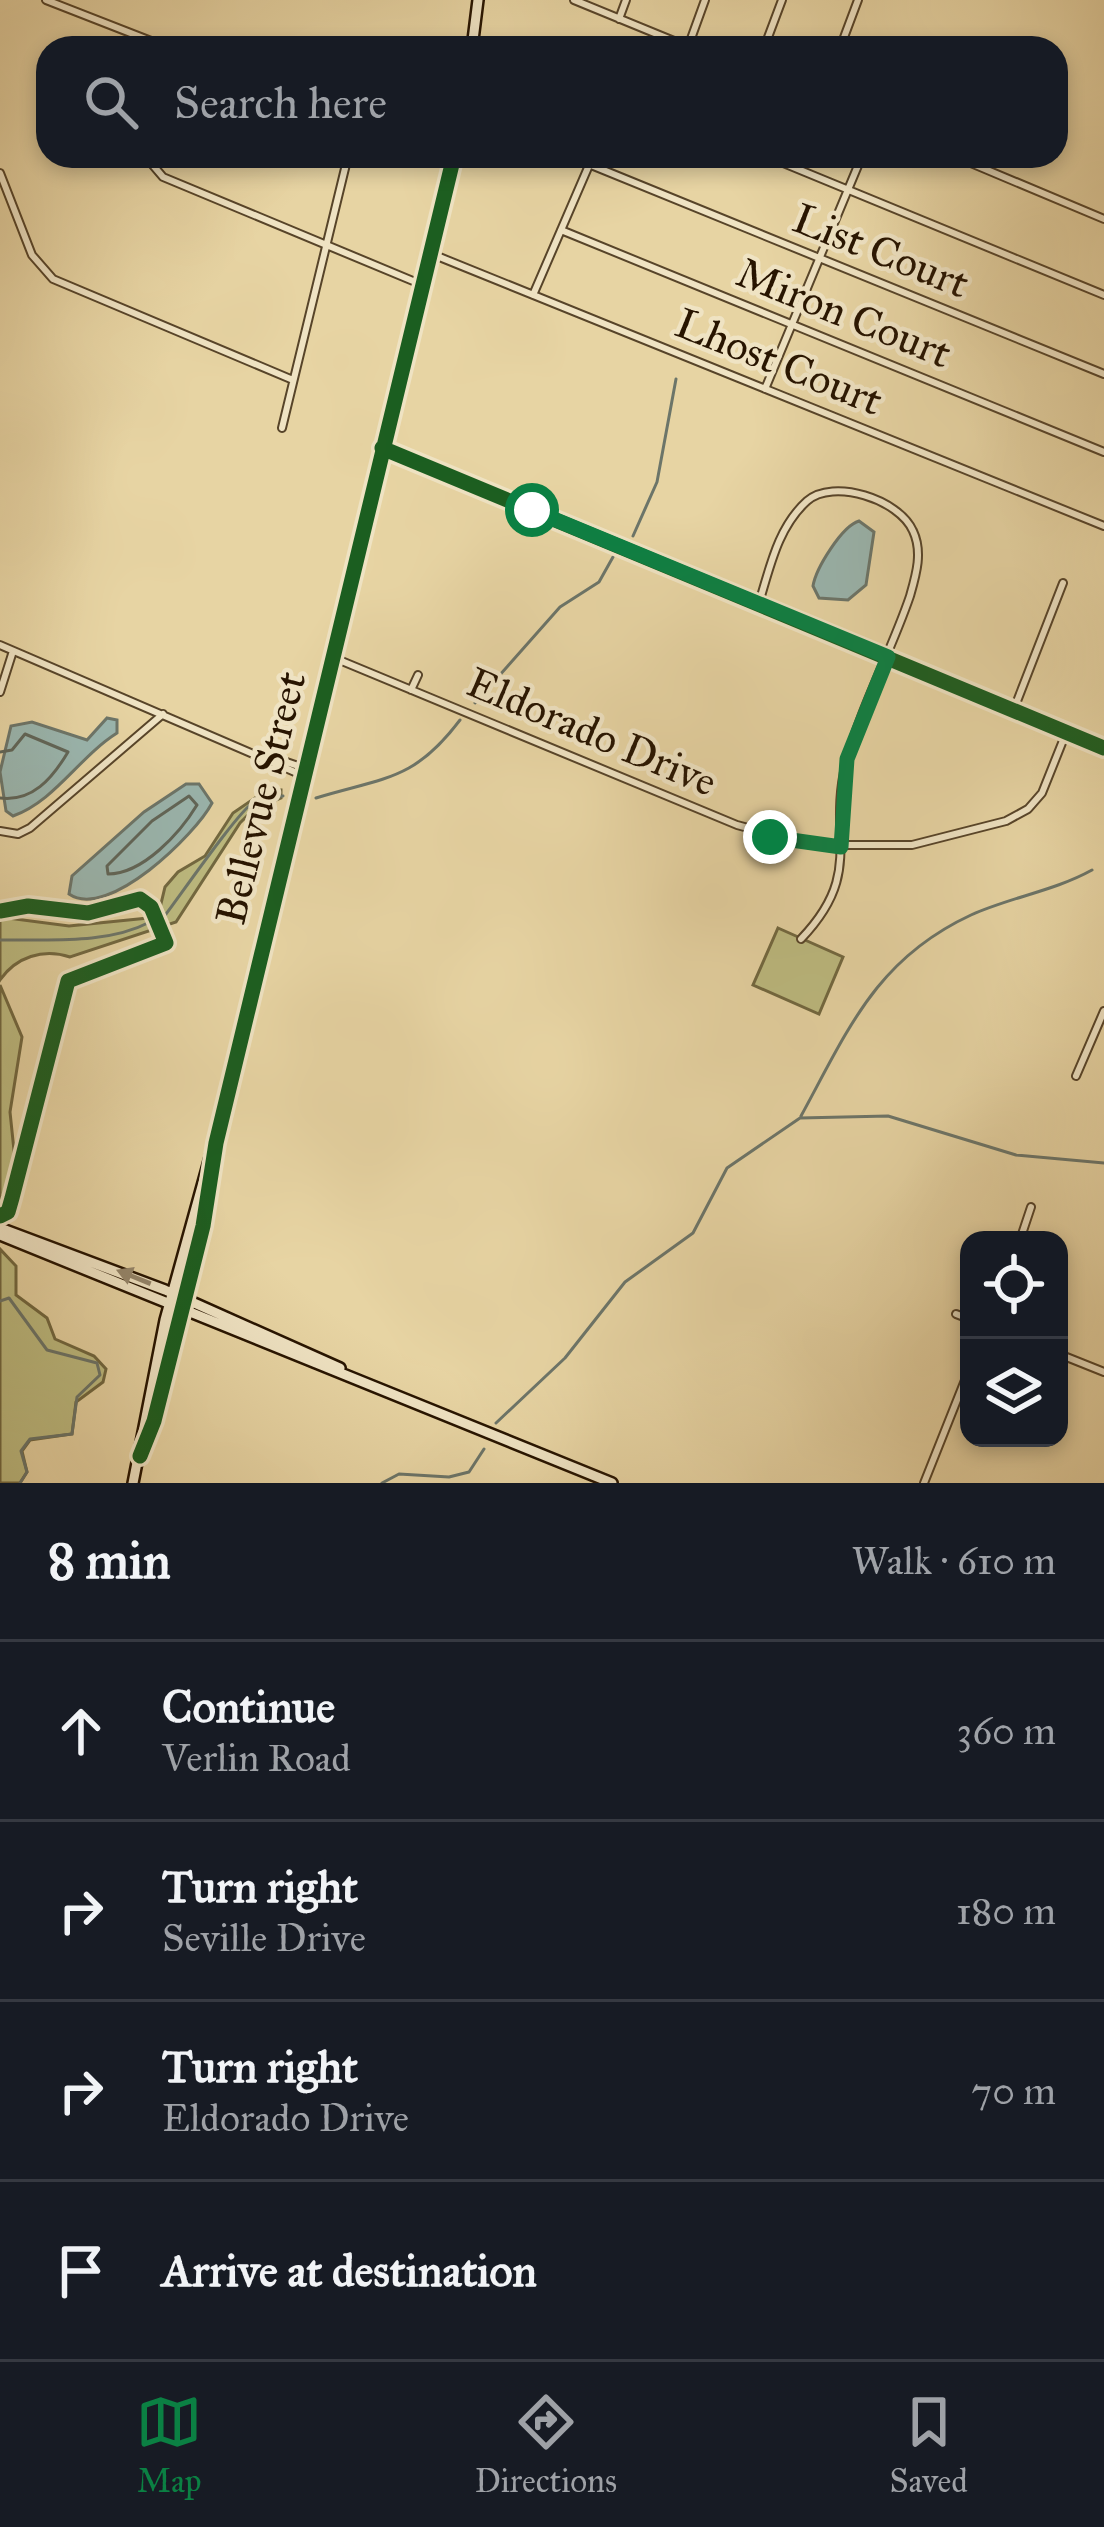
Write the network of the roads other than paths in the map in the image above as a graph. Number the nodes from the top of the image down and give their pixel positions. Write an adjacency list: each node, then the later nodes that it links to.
1 (46, 0): 9 (street)
2 (478, 0): 10 (street)
3 (574, 0): 8 (street)
4 (626, 0): 8 (street)
5 (705, 0): 12 (street)
6 (782, 0): 13 (street)
7 (858, 0): 14 (street)
8 (619, 19): 11 (street)
9 (138, 36)
10 (474, 36)
11 (662, 36)
12 (693, 36)
13 (768, 36)
14 (844, 36)
15 (155, 168): 27 (street)
16 (345, 168): 27 (street)
17 (451, 168): 28 (street, Bellevue Street)
18 (588, 168): 26 (street)
19 (610, 168): 29 (street, List Court)
20 (795, 168): 24 (street)
21 (857, 168): 24 (street)
22 (983, 168): 25 (street)
23 (0, 173): 35 (street)
24 (848, 190): 29 (street); 32 (street)
25 (1104, 219)
26 (561, 230): 31 (street); 33 (street, Miron Court)
27 (326, 245): 30 (street); 35 (street)
28 (432, 254): 30 (street, Bellevue Street); 31 (street, Lhost Court)
29 (819, 258): 33 (street); 34 (street, List Court)
30 (425, 286): 38 (street, Bellevue Street)
31 (533, 295): 36 (street, Lhost Court)
32 (1104, 295)
33 (791, 325): 36 (street); 39 (street, Miron Court)
34 (1104, 374)
35 (293, 380): 37 (street)
36 (764, 388): 40 (street, Lhost Court)
37 (282, 428)
38 (382, 448): 42 (street); 45 (street, Bellevue Street)
39 (1104, 452)
40 (1104, 526)
41 (1063, 583): 50 (street)
42 (759, 603): 46 (street); 46 (street)
43 (0, 645): 44 (street)
44 (13, 651): 49 (street); 51 (street)
45 (332, 657): 48 (street, Eldorado Drive); 54 (street, Bellevue Street)
46 (888, 657): 50 (street); 56 (street)
47 (418, 675): 48 (street)
48 (411, 690): 56 (street, Eldorado Drive)
49 (0, 692)
50 (1014, 710): 52 (street)
51 (163, 714): 54 (street); 55 (street)
52 (1067, 732): 53 (street); 56 (street, Eldorado Drive)
53 (1104, 748)
54 (305, 772): 60 (street, Bellevue Street)
55 (0, 831)
56 (841, 847): 57 (street)
57 (802, 938)
58 (1104, 1011): 59 (street)
59 (1076, 1076)
60 (216, 1143): 64 (street, Bellevue Street); 65 (street, Bellevue Street)
61 (1031, 1208): 62 (street)
62 (1023, 1231)
63 (0, 1232): 64 (street, one-way to 63); 66 (street)
64 (173, 1293): 65 (street); 66 (street, Bellevue Street)
65 (185, 1299): 67 (street, Bellevue Street); 72 (street)
66 (169, 1308): 67 (street); 74 (street, Bellevue Street)
67 (181, 1313): 72 (street); 74 (street, Bellevue Street)
68 (956, 1314): 69 (street)
69 (960, 1316)
70 (1068, 1358): 71 (street)
71 (1104, 1372)
72 (356, 1376): 76 (street)
73 (960, 1393): 77 (street)
74 (140, 1456): 75 (street, Bellevue Street)
75 (133, 1483)
76 (611, 1483)
77 (924, 1483)

